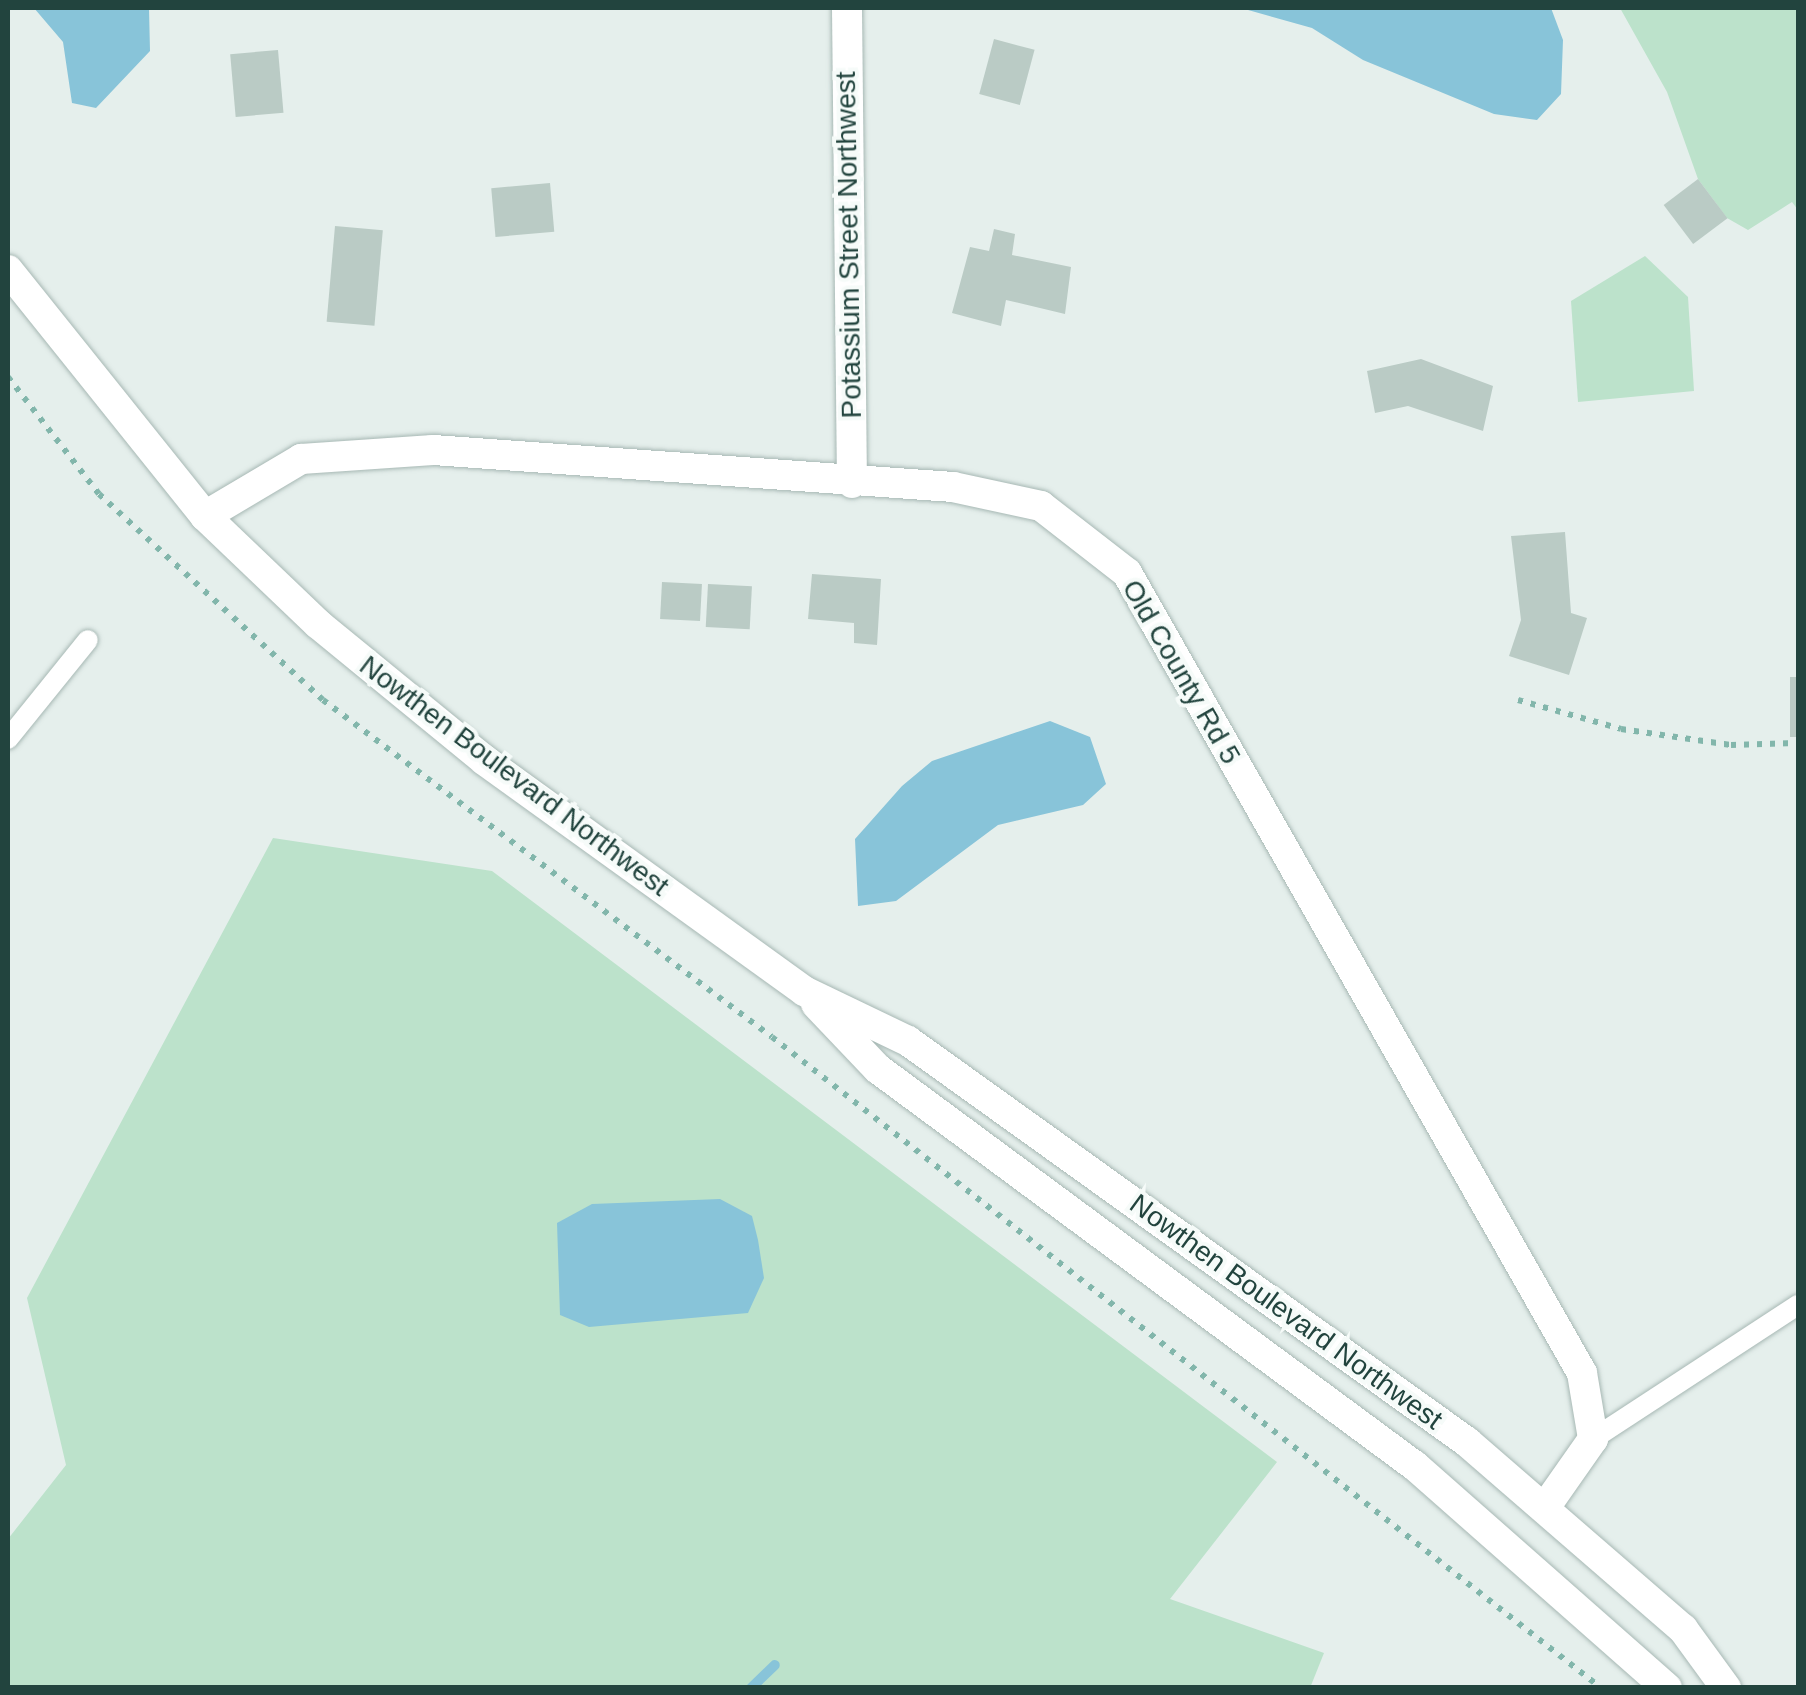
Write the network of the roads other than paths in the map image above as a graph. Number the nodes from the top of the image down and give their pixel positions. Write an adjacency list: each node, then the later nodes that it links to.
1 (847, 8): 3 (street, Potassium Street Northwest)
2 (8, 270): 4 (street, Nowthen Boulevard Northwest)
3 (852, 483): 4 (street, Old County Rd 5); 9 (street, Old County Rd 5)
4 (205, 516): 7 (street, Nowthen Boulevard Northwest)
5 (88, 640): 6 (lane)
6 (8, 738)
7 (804, 991): 10 (street, Nowthen Boulevard Northwest); 11 (street, Nowthen Boulevard Northwest)
8 (1798, 1305): 9 (lane)
9 (1593, 1440): 10 (street)
10 (1546, 1506): 12 (street, Nowthen Boulevard Northwest)
11 (1666, 1688)
12 (1726, 1688)

